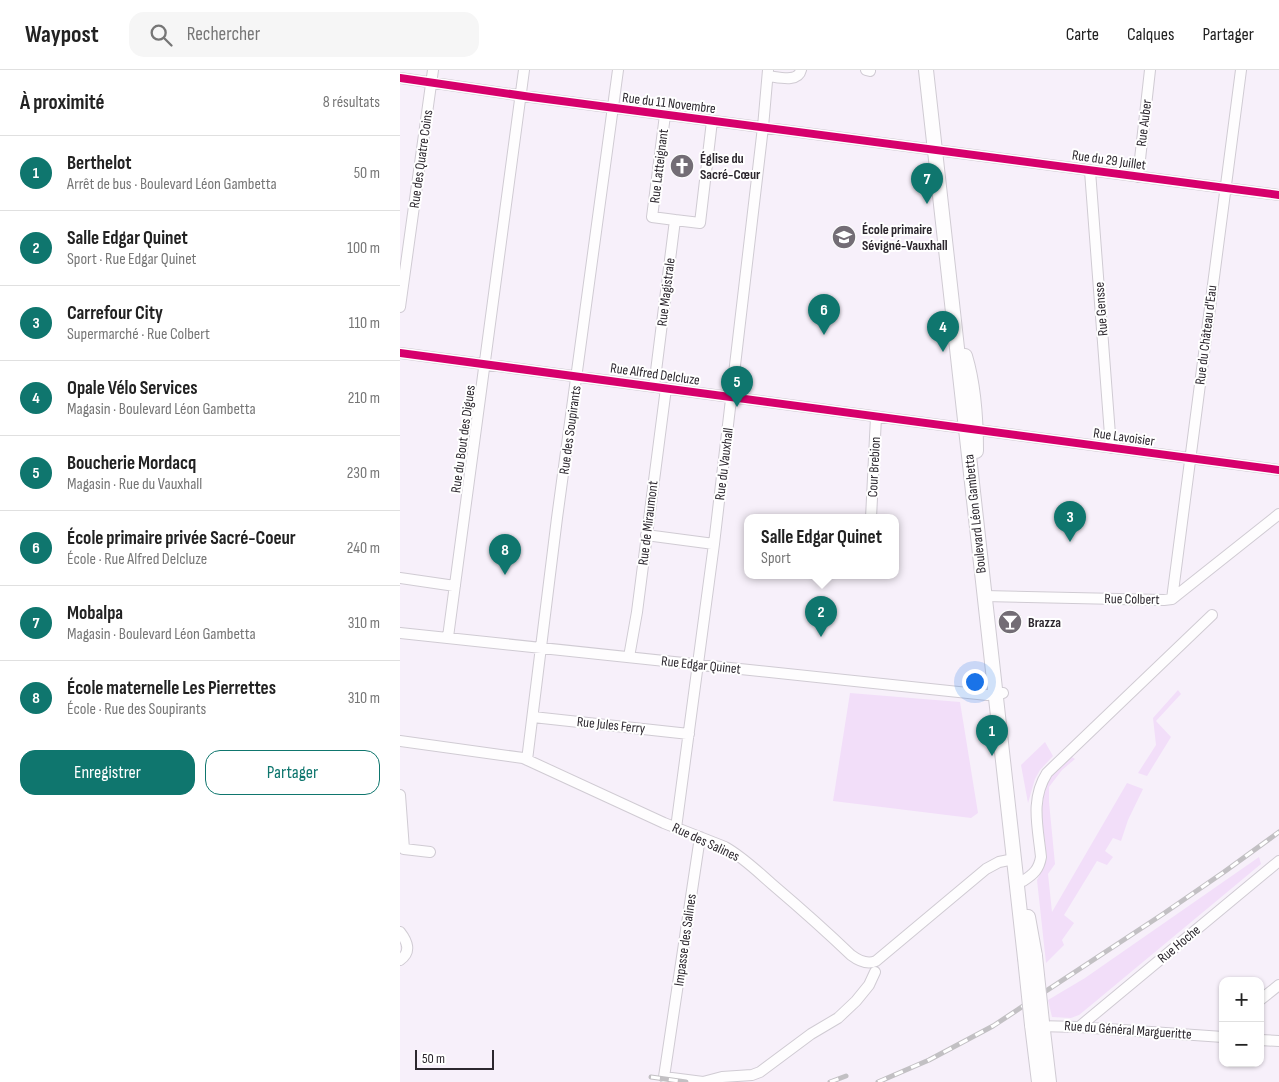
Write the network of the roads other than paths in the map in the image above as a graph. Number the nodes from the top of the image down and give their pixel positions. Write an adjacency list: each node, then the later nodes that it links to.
1 (433, 70): 13 (street, Rue des Quatre Coins)
2 (524, 70): 14 (street, Rue du Bout des Digues)
3 (618, 70): 15 (street, Rue des Soupirants)
4 (802, 70): 11 (street)
5 (866, 70): 10 (street)
6 (926, 70): 19 (main road, Boulevard Léon Gambetta)
7 (933, 70): 19 (main road, Boulevard Léon Gambetta)
8 (1150, 70): 21 (street, Rue Auber)
9 (1241, 70): 22 (street, Rue du Château d'Eau)
10 (870, 71)
11 (768, 73): 18 (street, Rue du Vauxhall)
12 (400, 78): 13 (street, Rue du 11 Novembre)
13 (431, 82): 14 (street, Rue du 11 Novembre); 25 (street, Rue des Quatre Coins)
14 (521, 96): 15 (street, Rue du 11 Novembre); 27 (street, Rue du Bout des Digues)
15 (613, 108): 16 (street, Rue du 11 Novembre); 28 (street, Rue des Soupirants)
16 (665, 115): 17 (street, Rue du 11 Novembre); 24 (street, Rue Latteignant)
17 (712, 121): 18 (street, Rue du 11 Novembre); 24 (street)
18 (763, 127): 19 (street, Rue du 11 Novembre); 31 (street, Rue du Vauxhall)
19 (939, 150): 20 (street, Rue du 29 Juillet); 33 (main road, Boulevard Léon Gambetta)
20 (1090, 170): 21 (street, Rue du 29 Juillet); 34 (street, Rue Gensse)
21 (1138, 177): 22 (street, Rue du 29 Juillet)
22 (1225, 188): 23 (street, Rue du 29 Juillet); 35 (street, Rue du Château d'Eau)
23 (1279, 195)
24 (675, 220): 29 (street, Rue Magistrale)
25 (400, 307)
26 (400, 353): 27 (street, Rue Alfred Delcluze)
27 (486, 364): 28 (street, Rue Alfred Delcluze); 42 (street, Rue du Bout des Digues)
28 (577, 376): 29 (street, Rue Alfred Delcluze); 48 (street, Rue des Soupirants)
29 (654, 387): 30 (street, Rue Alfred Delcluze)
30 (666, 388): 31 (street, Rue Alfred Delcluze); 39 (street, Rue de Miraumont)
31 (732, 397): 32 (street, Rue Alfred Delcluze); 40 (street, Rue du Vauxhall)
32 (876, 417): 33 (street, Rue Alfred Delcluze); 37 (street, Cour Brebion)
33 (971, 429): 34 (street, Rue Lavoisier); 43 (main road, Boulevard Léon Gambetta)
34 (1111, 448): 35 (street, Rue Lavoisier)
35 (1190, 458): 36 (street, Rue Lavoisier); 44 (street, Rue du Château d'Eau)
36 (1279, 470)
37 (871, 514)
38 (1279, 514): 44 (street, Rue Colbert)
39 (646, 535): 40 (street); 49 (street, Rue de Miraumont)
40 (714, 544): 50 (street, Rue du Vauxhall)
41 (400, 578): 42 (street)
42 (455, 586): 47 (street, Rue du Bout des Digues)
43 (988, 596): 44 (street, Rue Colbert); 51 (main road, Boulevard Léon Gambetta)
44 (1172, 599)
45 (1212, 615): 62 (street)
46 (400, 633): 47 (street, Rue Edgar Quinet)
47 (448, 637): 48 (street, Rue Edgar Quinet)
48 (541, 648): 49 (street, Rue Edgar Quinet); 52 (street, Rue des Soupirants)
49 (629, 657): 50 (street, Rue Edgar Quinet)
50 (698, 664): 51 (street, Rue Edgar Quinet); 53 (street, Rue du Vauxhall)
51 (999, 694): 60 (main road, Boulevard Léon Gambetta); 62 (main road, Boulevard Léon Gambetta)
52 (533, 717): 53 (street, Rue Jules Ferry); 55 (street, Rue des Soupirants)
53 (688, 734): 57 (street, Rue du Vauxhall)
54 (400, 741): 55 (street, Rue des Salines)
55 (527, 760): 57 (street, Rue des Salines)
56 (400, 795): 59 (street)
57 (676, 828): 58 (street, Rue des Salines)
58 (700, 837): 60 (street, Rue des Salines); 66 (street, Impasse des Salines)
59 (430, 852)
60 (1014, 858): 64 (main road, Boulevard Léon Gambetta)
61 (1279, 861): 70 (street, Rue Hoche)
62 (1023, 881): 64 (main road, Boulevard Léon Gambetta)
63 (400, 932): 65 (street)
64 (1030, 957): 69 (main road, bridge)
65 (400, 960)
66 (874, 972)
67 (1279, 985): 68 (street)
68 (1264, 997)
69 (1038, 1025): 70 (street, Rue du Général Margueritte); 74 (main road); 75 (main road)
70 (1079, 1026): 71 (street, Rue du Général Margueritte)
71 (1219, 1035)
72 (1264, 1040): 73 (street)
73 (1279, 1041)
74 (1039, 1082)
75 (1049, 1082)

